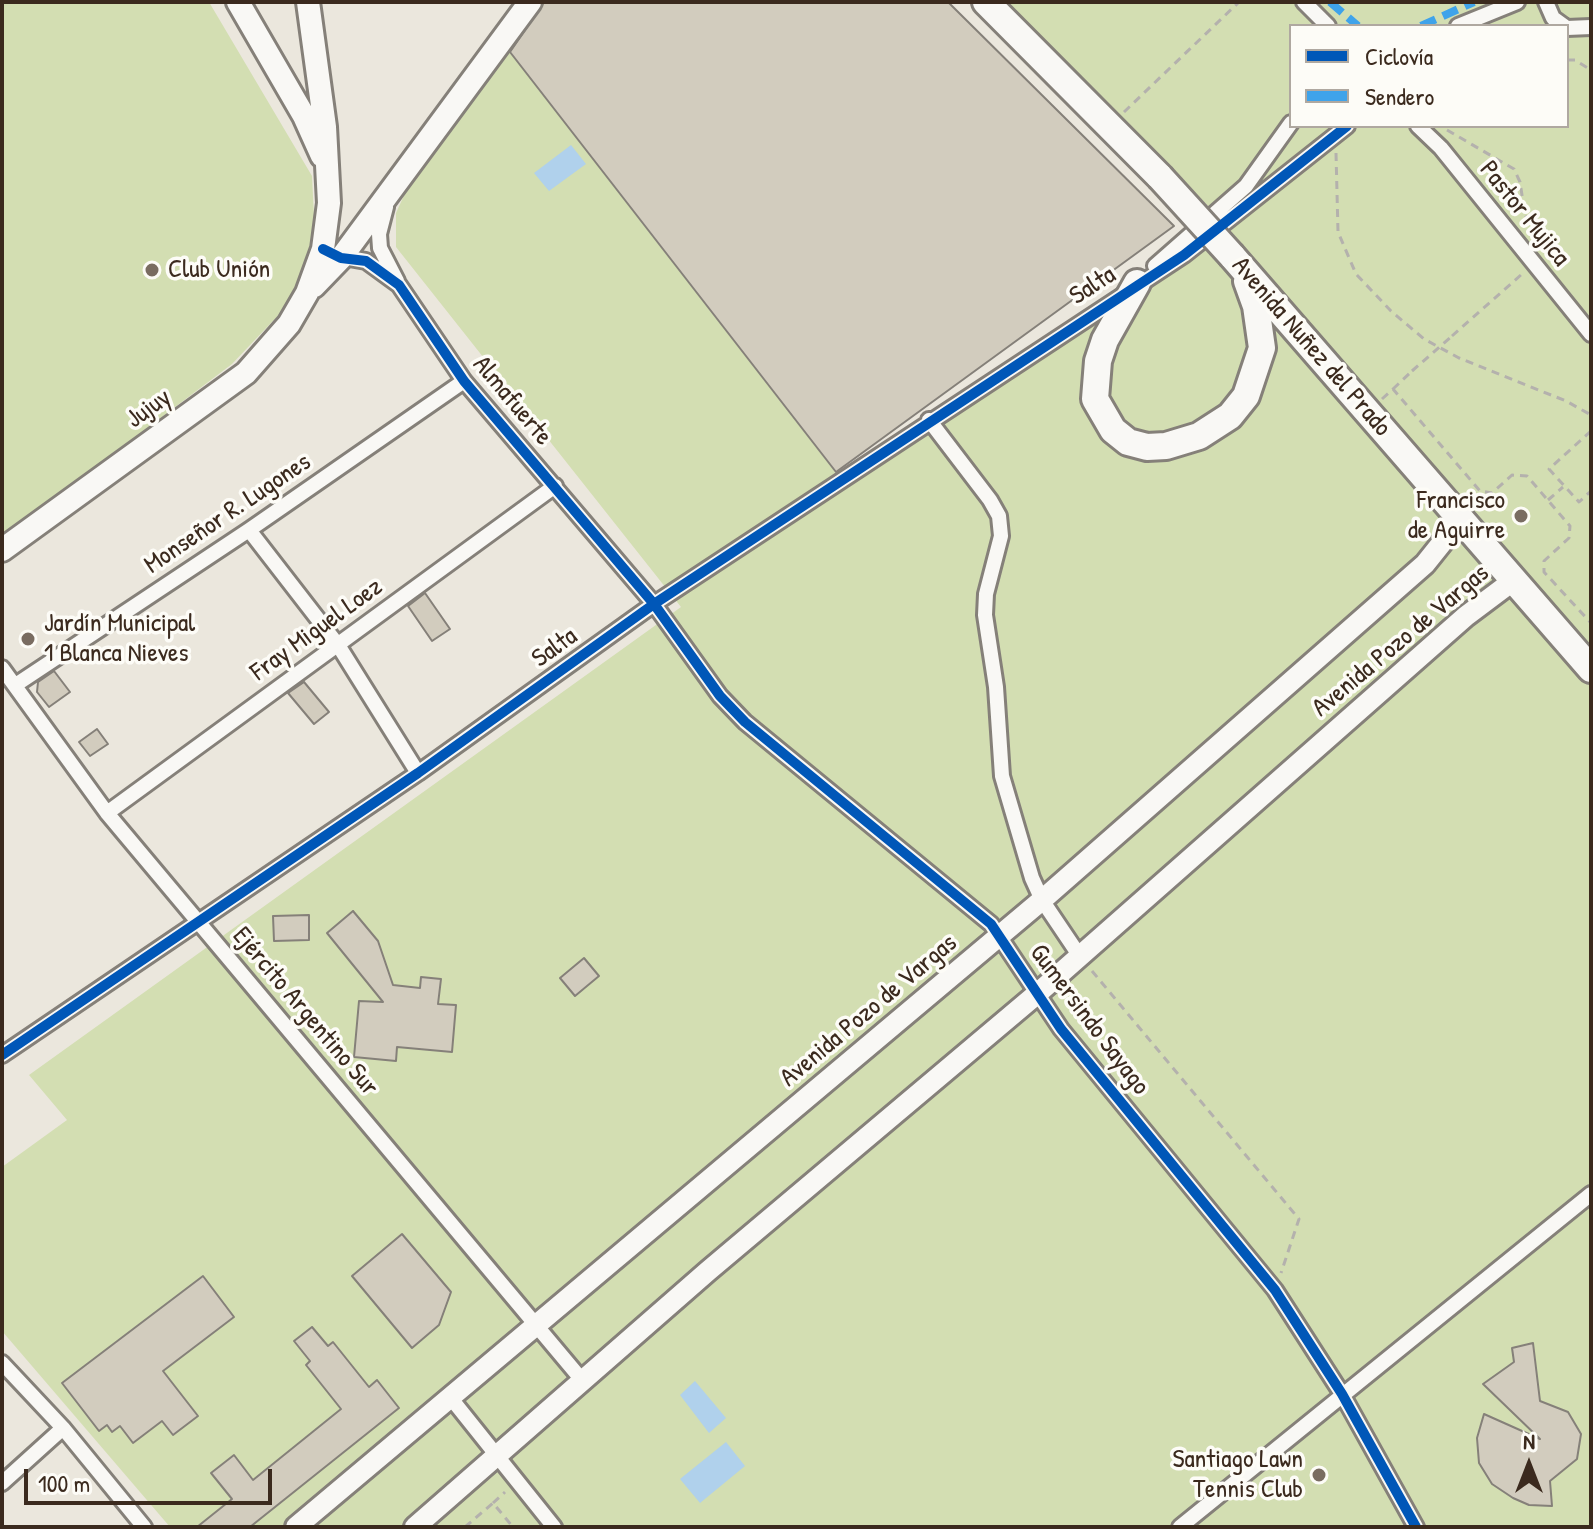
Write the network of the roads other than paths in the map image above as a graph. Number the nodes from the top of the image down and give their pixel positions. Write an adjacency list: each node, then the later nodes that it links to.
1 (238, 2): 16 (main road)
2 (308, 2): 16 (main road)
3 (530, 2): 17 (main road)
4 (986, 2): 19 (highway, Avenida Nuñez del Prado, bridge)
5 (1304, 2): 8 (street)
6 (1517, 2): 9 (street)
7 (1546, 2): 10 (street)
8 (1323, 23)
9 (1463, 24)
10 (1560, 24)
11 (1569, 26): 12 (street)
12 (1591, 27)
13 (1289, 126): 20 (street)
14 (1420, 128): 22 (street, Pastor Mujica)
15 (1342, 130): 20 (street)
16 (328, 168): 18 (main road)
17 (393, 188): 18 (main road); 21 (street)
18 (332, 253): 21 (street, Almafuerte); 28 (main road, Jujuy)
19 (1237, 261): 20 (highway); 26 (highway, Avenida Nuñez del Prado)
20 (1137, 283): 24 (street, Salta)
21 (399, 285): 23 (street, Almafuerte)
22 (1591, 334)
23 (464, 381): 25 (street, Almafuerte); 27 (street, Monseñor R. Lugones)
24 (929, 420): 30 (street, Salta); 37 (street)
25 (555, 486): 30 (street, Almafuerte); 31 (street, Fray Miguel Loez)
26 (1461, 519): 29 (highway, Avenida Nuñez del Prado); 37 (main road, Avenida Pozo de Vargas)
27 (249, 530): 31 (street); 34 (street, Monseñor R. Lugones)
28 (2, 550)
29 (1514, 580): 33 (highway, Avenida Nuñez del Prado); 40 (main road, Avenida Pozo de Vargas)
30 (654, 604): 35 (street, Salta); 39 (street, Gumersindo Sayago)
31 (338, 645): 35 (street); 36 (street, Fray Miguel Loez)
32 (2, 668): 34 (street, Ejército Argentino Sur)
33 (1591, 669)
34 (17, 684): 36 (street, Ejército Argentino Sur)
35 (418, 773): 38 (street, Salta)
36 (107, 813): 38 (street, Ejército Argentino Sur)
37 (1042, 900): 39 (main road, Avenida Pozo de Vargas); 40 (street)
38 (199, 923): 42 (street, Salta); 44 (street, Ejército Argentino Sur)
39 (999, 936): 41 (street, Gumersindo Sayago); 44 (main road, Avenida Pozo de Vargas)
40 (1079, 955): 41 (main road, Avenida Pozo de Vargas)
41 (1038, 993): 46 (main road, Avenida Pozo de Vargas); 47 (street, Gumersindo Sayago)
42 (5, 1048)
43 (1591, 1194): 47 (street)
44 (537, 1325): 46 (street, Ejército Argentino Sur); 48 (main road, Avenida Pozo de Vargas)
45 (2, 1363): 49 (street)
46 (582, 1380): 50 (main road, Avenida Pozo de Vargas)
47 (1342, 1394): 56 (street); 57 (street, Gumersindo Sayago)
48 (450, 1397): 50 (street); 53 (main road, Avenida Pozo de Vargas)
49 (63, 1428): 51 (street); 52 (street)
50 (495, 1456): 54 (main road, Avenida Pozo de Vargas); 55 (street)
51 (2, 1483)
52 (144, 1527)
53 (296, 1527)
54 (415, 1527)
55 (554, 1527)
56 (1180, 1527)
57 (1416, 1527)

